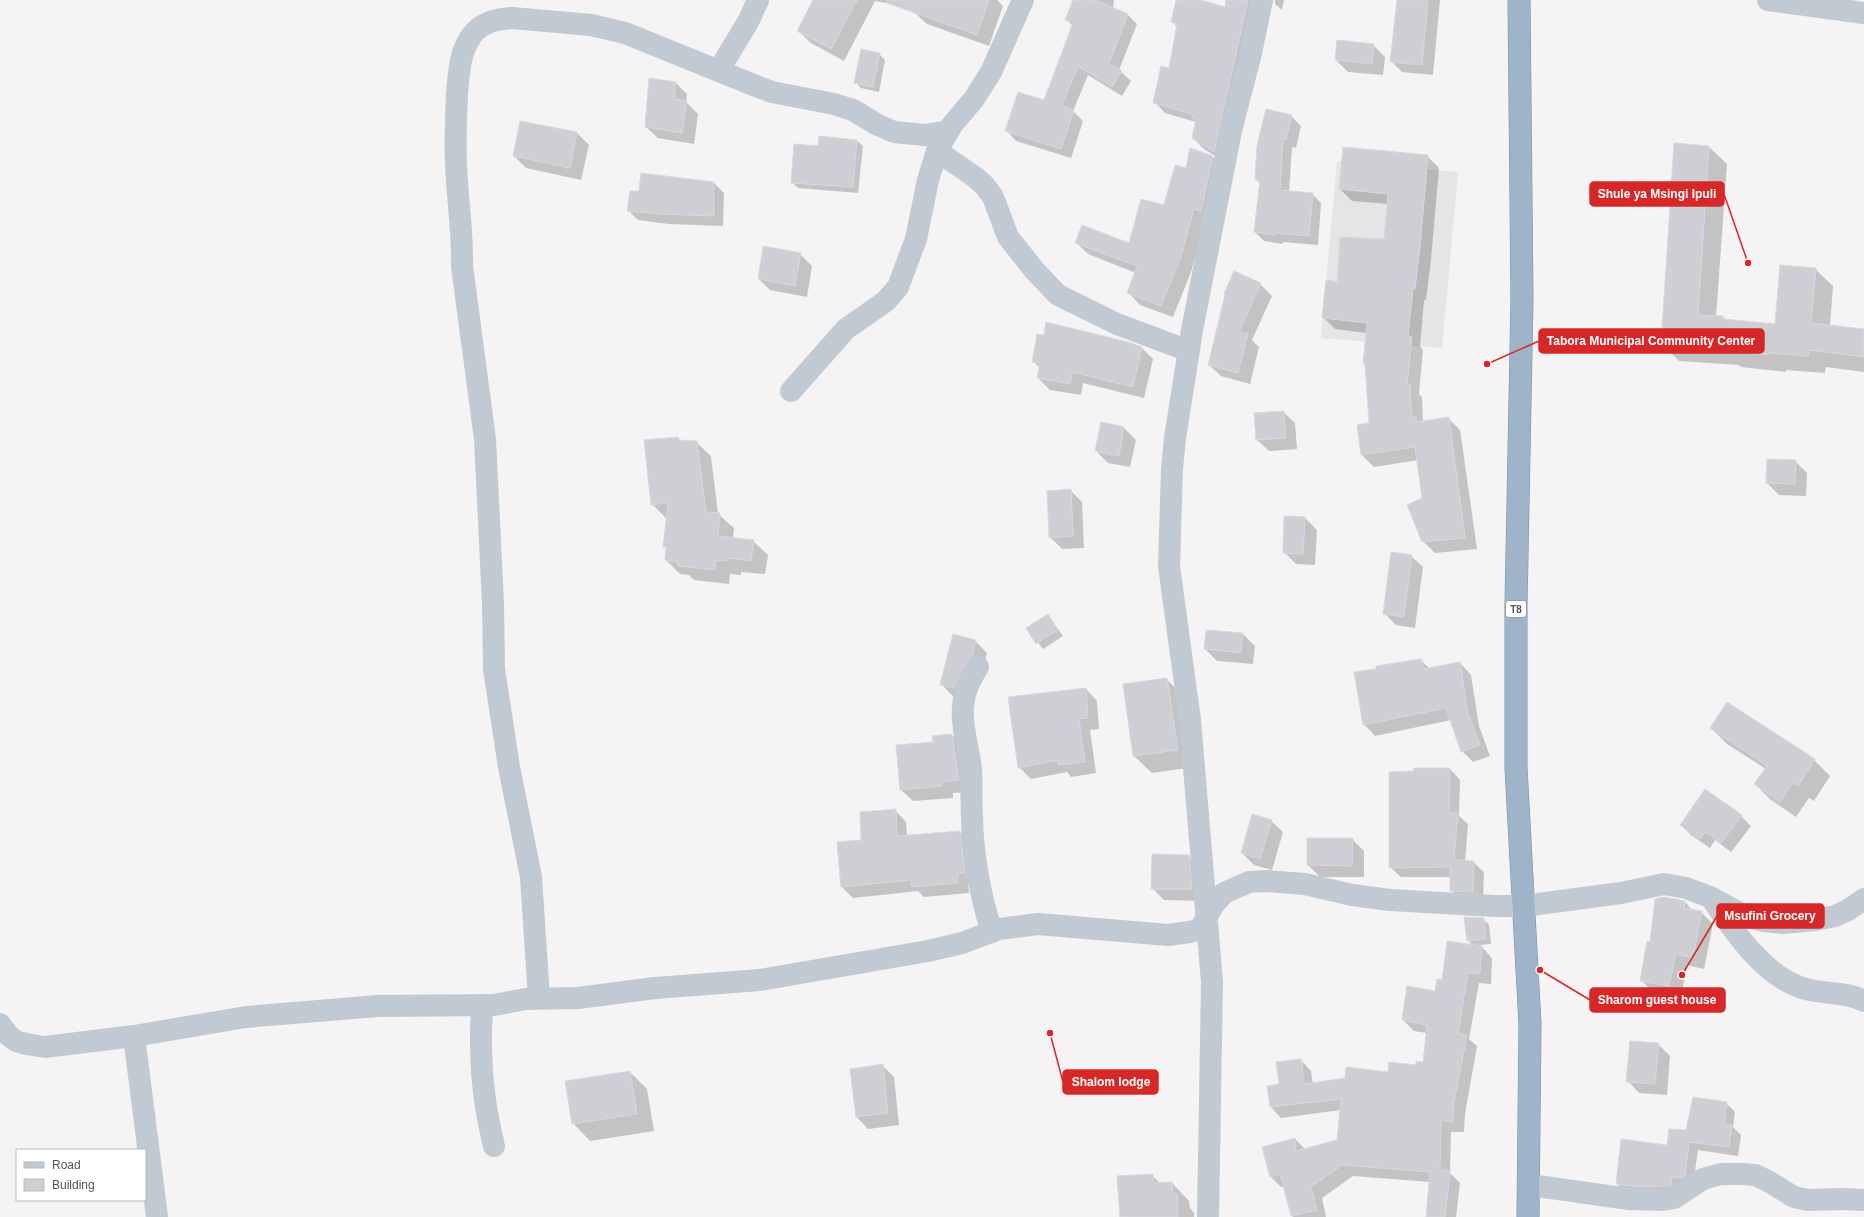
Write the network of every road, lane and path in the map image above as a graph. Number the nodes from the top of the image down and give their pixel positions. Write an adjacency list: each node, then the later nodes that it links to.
1 (758, 0): 7 (street)
2 (1022, 0): 8 (street)
3 (1262, 0): 10 (street)
4 (1519, 0): 15 (highway, T8)
5 (1780, 1): 6 (street)
6 (1864, 13)
7 (719, 70): 8 (street); 18 (street)
8 (948, 131): 9 (street)
9 (937, 151): 10 (street); 11 (street)
10 (1189, 352): 16 (street)
11 (791, 391)
12 (978, 667): 17 (street)
13 (1710, 897): 14 (street); 15 (street); 19 (street)
14 (1864, 899)
15 (1523, 906): 16 (street); 24 (highway, T8)
16 (1206, 920): 17 (street); 27 (street)
17 (992, 932): 18 (street)
18 (539, 998): 20 (street)
19 (1864, 1002)
20 (482, 1005): 22 (street); 23 (street)
21 (0, 1024): 22 (street)
22 (134, 1036): 26 (street)
23 (494, 1146)
24 (1530, 1184): 25 (street); 28 (highway, T8)
25 (1864, 1200)
26 (157, 1217)
27 (1208, 1217)
28 (1528, 1217)

